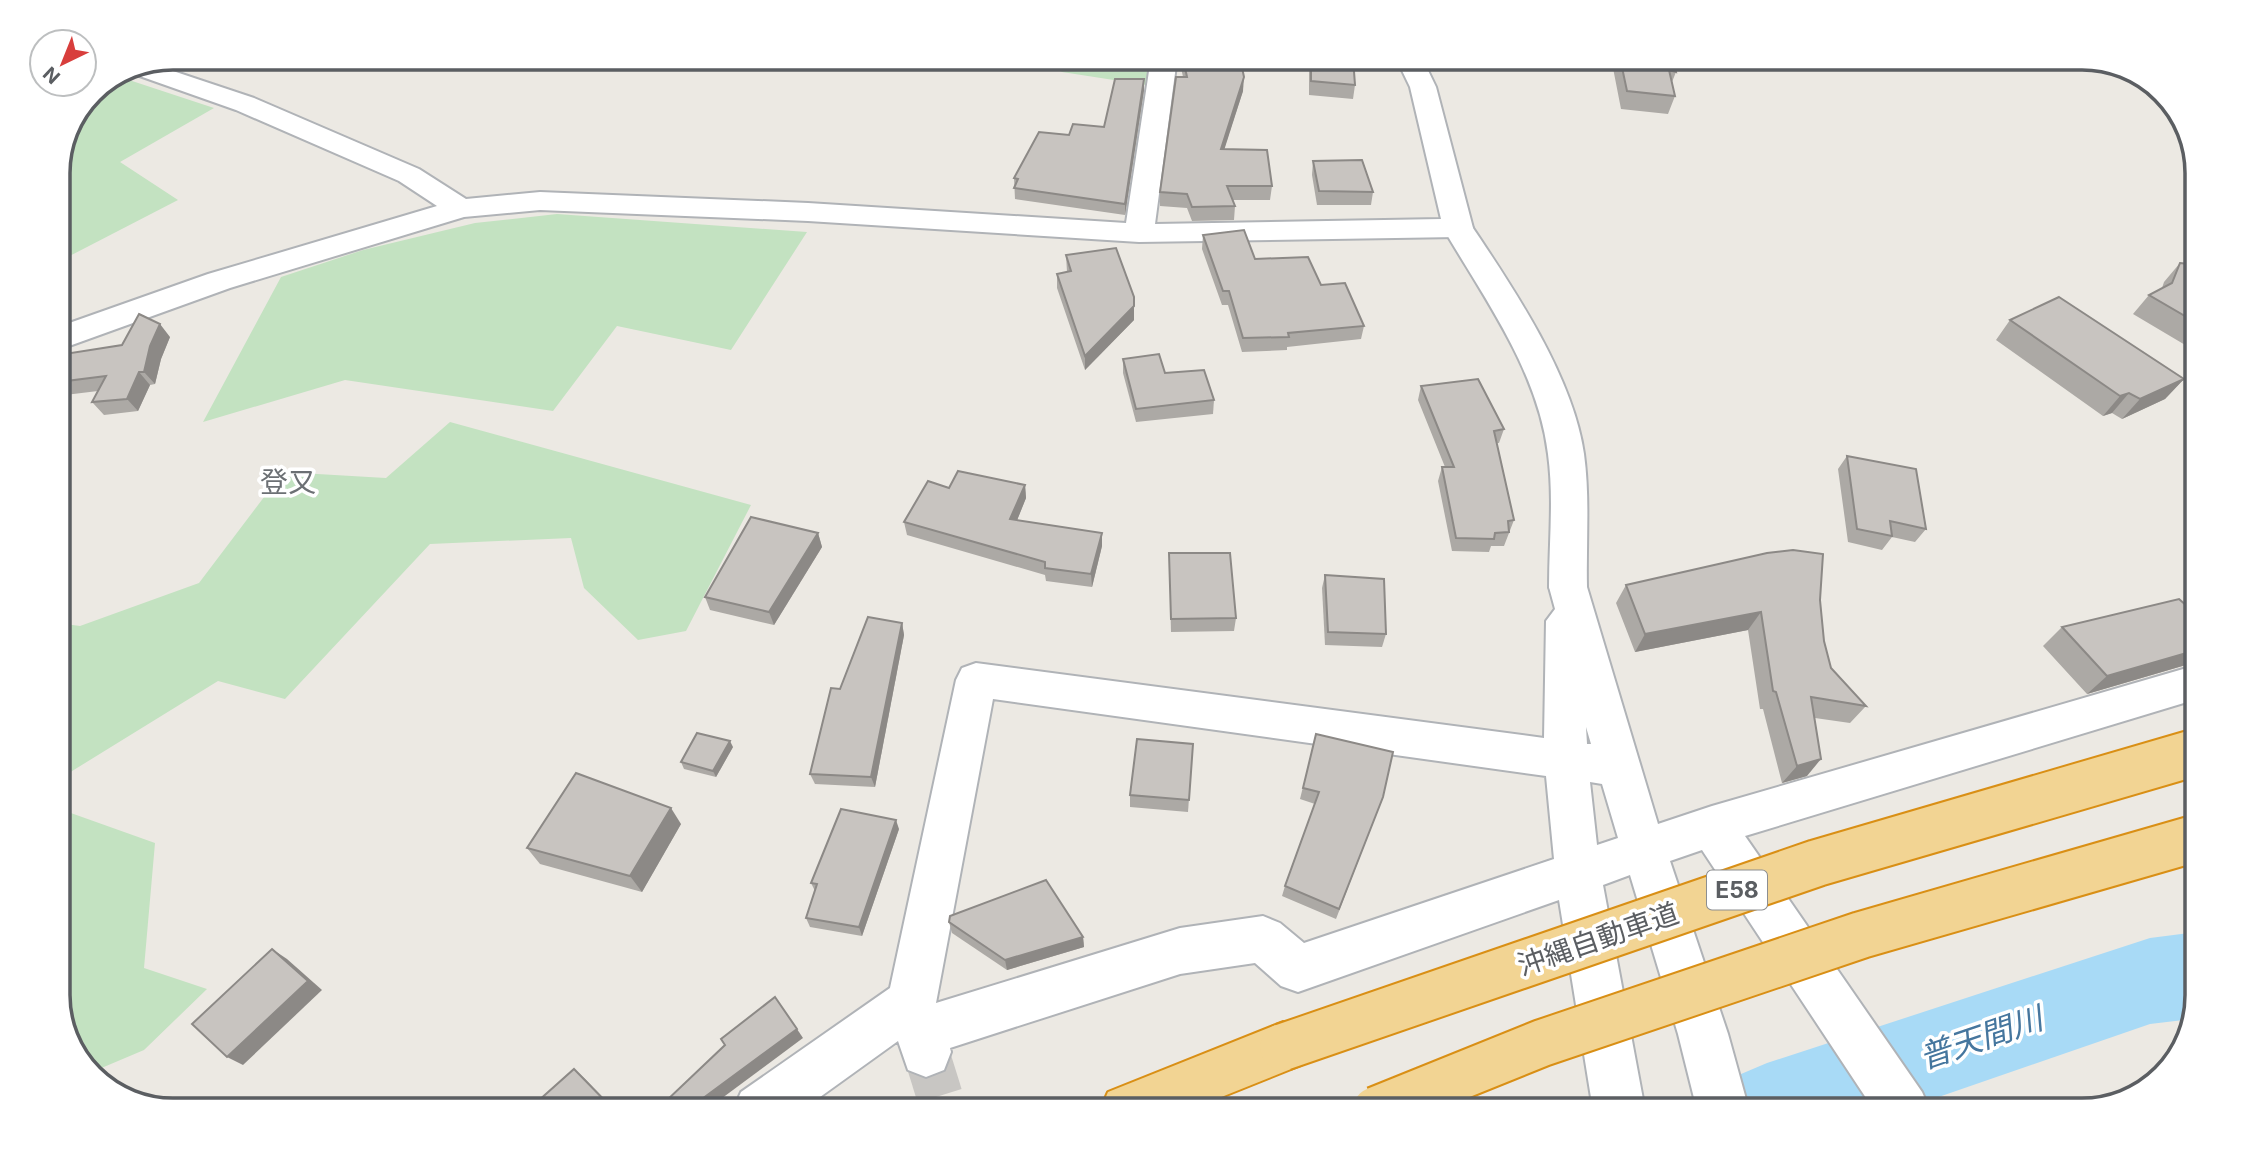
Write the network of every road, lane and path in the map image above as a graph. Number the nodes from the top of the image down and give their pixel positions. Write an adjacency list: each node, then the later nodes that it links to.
1 (1162, 70): 6 (street)
2 (1415, 70): 5 (street)
3 (153, 72): 4 (street)
4 (461, 208): 6 (street); 7 (street)
5 (1458, 228): 6 (street); 8 (street)
6 (1139, 233)
7 (70, 335)
8 (1568, 587): 11 (street); 12 (street)
9 (2185, 686): 13 (street)
10 (2185, 756): 19 (highway, 沖縄自動車道 / E58, bridge)
11 (1567, 759): 12 (street); 16 (street); 17 (street)
12 (1618, 767): 15 (street)
13 (1712, 826): 15 (street); 23 (street)
14 (2185, 841): 20 (highway, bridge)
15 (1645, 850): 16 (street); 22 (street)
16 (1577, 875): 17 (street); 21 (street)
17 (919, 1029): 18 (street)
18 (783, 1098)
19 (1156, 1098)
20 (1406, 1098)
21 (1617, 1098)
22 (1720, 1098)
23 (1896, 1098)

